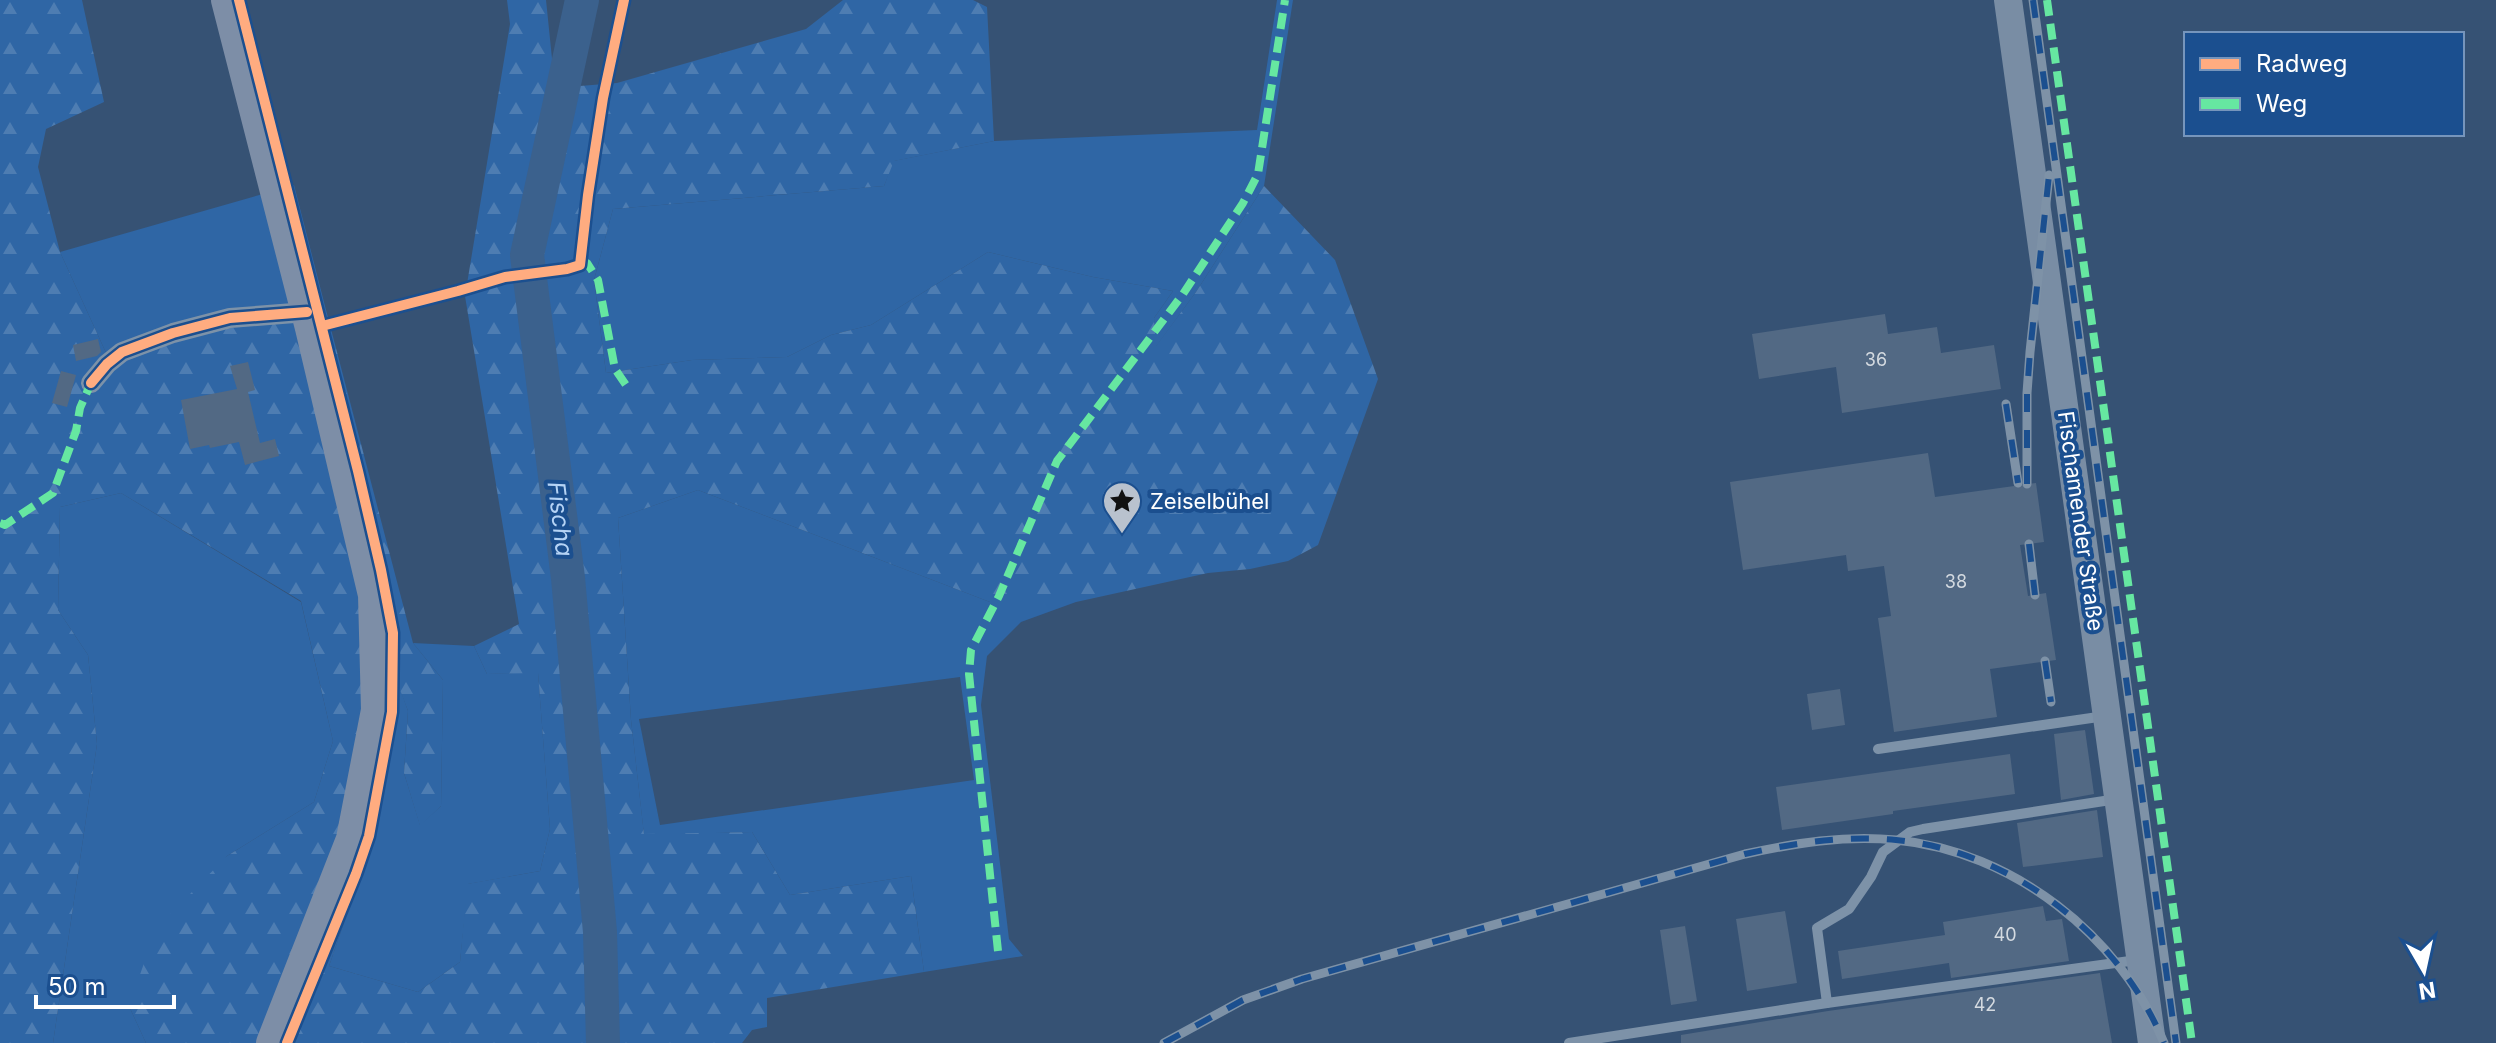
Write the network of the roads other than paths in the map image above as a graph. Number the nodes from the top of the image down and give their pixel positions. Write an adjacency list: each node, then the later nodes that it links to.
1 (227, 0): 3 (main road)
2 (2008, 0): 5 (main road, Fischamender Straße)
3 (309, 320): 4 (street); 10 (main road)
4 (91, 383)
5 (2108, 716): 6 (lane); 7 (main road, Fischamender Straße)
6 (1878, 749)
7 (2119, 799): 8 (main road, Fischamender Straße); 9 (lane)
8 (2141, 960): 9 (lane); 12 (main road, Fischamender Straße)
9 (1827, 1003): 11 (lane)
10 (272, 1043)
11 (1569, 1043)
12 (2152, 1043)

